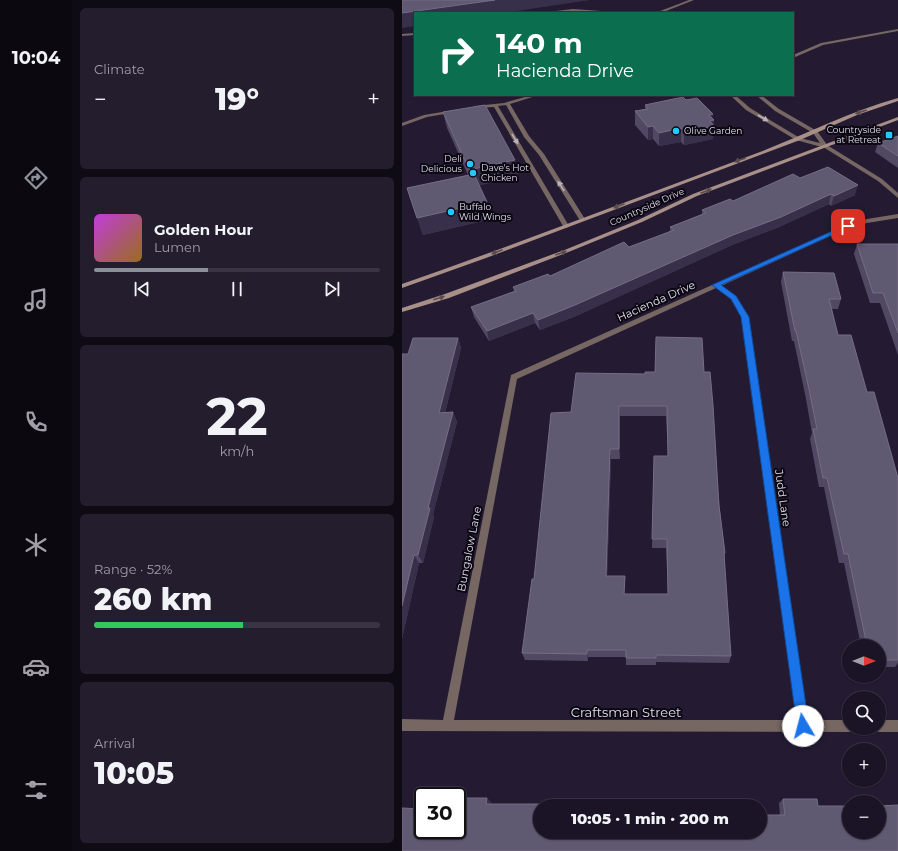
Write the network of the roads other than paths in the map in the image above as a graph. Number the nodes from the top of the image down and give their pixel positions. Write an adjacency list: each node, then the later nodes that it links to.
1 (692, 0): 4 (street)
2 (552, 12): 3 (street)
3 (601, 12)
4 (660, 12)
5 (898, 30): 8 (street)
6 (414, 34): 7 (street)
7 (402, 35)
8 (794, 57)
9 (533, 96): 13 (street)
10 (733, 96): 20 (street, one-way to 20)
11 (759, 96): 19 (street)
12 (898, 99): 19 (street, Countryside Drive, one-way to 19)
13 (507, 103): 14 (street); 24 (street, one-way to 13)
14 (495, 105): 15 (street); 25 (street, one-way to 25)
15 (467, 108)
16 (460, 110): 18 (street)
17 (898, 118): 21 (street, Countryside Drive)
18 (402, 125)
19 (815, 132): 20 (street, Countryside Drive); 21 (street)
20 (798, 138): 21 (street); 24 (street, Countryside Drive, one-way to 24)
21 (826, 146): 22 (street); 28 (street, Countryside Drive, one-way to 21)
22 (898, 196)
23 (898, 216): 26 (street, Hacienda Drive)
24 (582, 220): 25 (street, Countryside Drive)
25 (566, 226): 27 (street, Countryside Drive, one-way to 27)
26 (716, 285): 29 (street, Hacienda Drive); 32 (street, Judd Lane)
27 (402, 286)
28 (402, 310)
29 (514, 377): 31 (street, Bungalow Lane)
30 (402, 725): 31 (street, Craftsman Street)
31 (447, 725): 32 (street, Craftsman Street)
32 (803, 726): 33 (street, Craftsman Street)
33 (842, 726)
34 (886, 726): 35 (street)
35 (898, 726)

